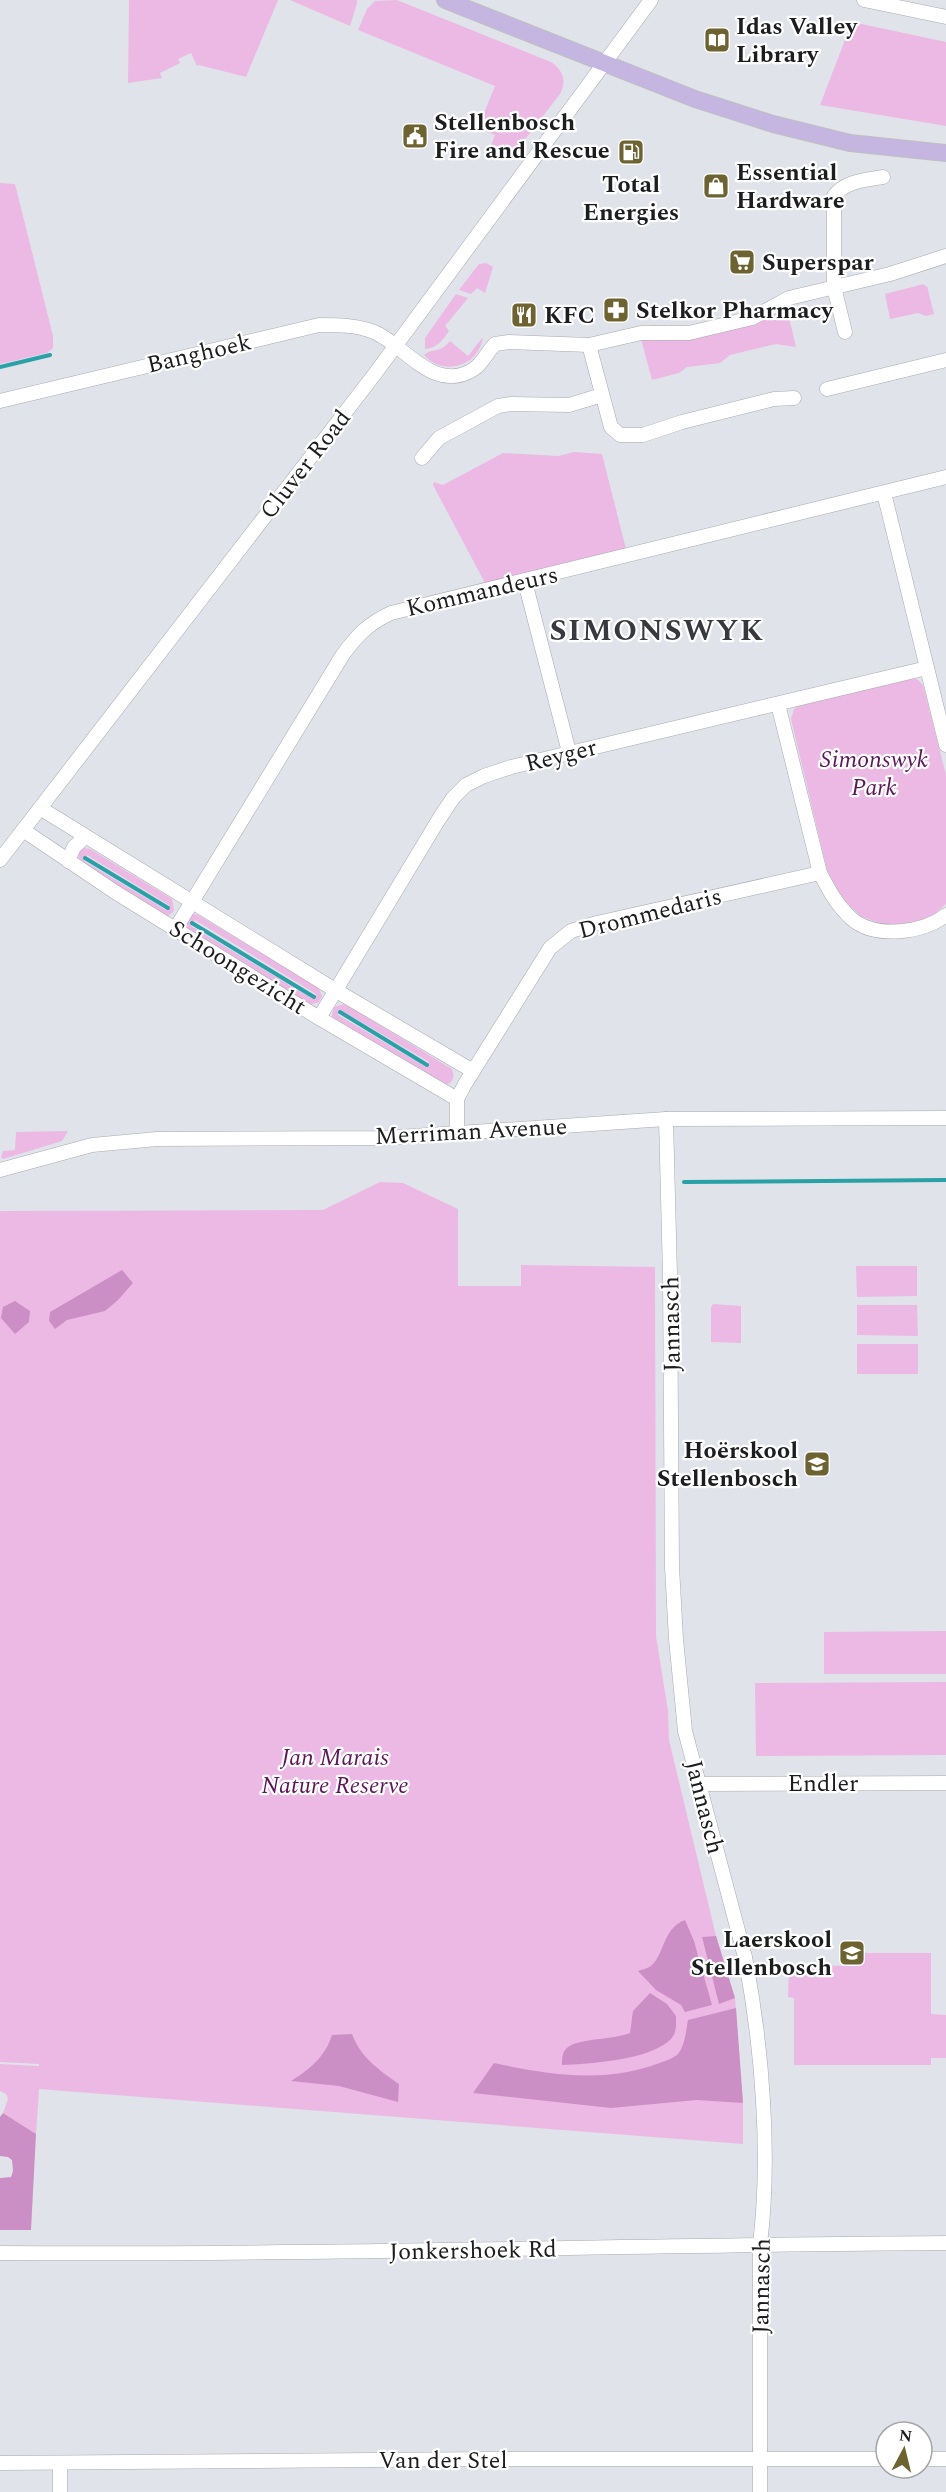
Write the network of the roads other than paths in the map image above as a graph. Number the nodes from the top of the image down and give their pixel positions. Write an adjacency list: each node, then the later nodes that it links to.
1 (445, 0): 5 (main road)
2 (651, 0): 5 (street, Cluver Road)
3 (864, 0): 4 (street)
4 (946, 17)
5 (603, 63): 6 (main road); 12 (street, Cluver Road)
6 (946, 153)
7 (883, 177): 9 (street)
8 (946, 256): 9 (street)
9 (834, 288): 10 (street); 11 (street)
10 (845, 333)
11 (589, 345): 12 (street, Banghoek); 15 (street)
12 (394, 347): 17 (street, Banghoek); 26 (street, Cluver Road)
13 (946, 360): 14 (street)
14 (827, 390)
15 (602, 395): 16 (street); 18 (street)
16 (794, 398)
17 (0, 401)
18 (422, 458)
19 (946, 477): 20 (street, Kommandeurs)
20 (884, 493): 21 (street, Kommandeurs); 22 (street)
21 (525, 582): 25 (street); 32 (street, Kommandeurs)
22 (927, 668): 23 (street, Reyger); 24 (street)
23 (778, 704): 25 (street, Reyger); 31 (street)
24 (946, 745)
25 (569, 752): 35 (street, Reyger)
26 (40, 807): 27 (street, Cluver Road); 28 (street, Schoongezicht)
27 (23, 830): 29 (street, Cluver Road); 30 (street, Schoongezicht)
28 (85, 837): 30 (street); 32 (street, Schoongezicht)
29 (0, 860)
30 (68, 861): 34 (street, Schoongezicht)
31 (820, 873): 33 (street); 37 (street, Drommedaris)
32 (191, 902): 34 (street, Kommandeurs); 35 (street, Schoongezicht)
33 (946, 915)
34 (176, 928): 36 (street, Schoongezicht)
35 (335, 990): 36 (street, Reyger); 37 (street, Schoongezicht)
36 (319, 1018): 38 (street, Schoongezicht)
37 (472, 1071): 38 (street, Drommedaris)
38 (457, 1099): 41 (street, Drommedaris)
39 (946, 1118): 40 (street, Merriman Avenue)
40 (666, 1119): 41 (street, Merriman Avenue); 44 (street, Jannasch)
41 (457, 1133): 42 (street, Merriman Avenue)
42 (0, 1170)
43 (946, 1783): 44 (street, Endler)
44 (699, 1784): 46 (street, Jannasch)
45 (946, 2243): 46 (street, Jonkershoek Rd)
46 (760, 2244): 47 (street, Jonkershoek Rd); 48 (street, Jannasch)
47 (0, 2253)
48 (760, 2459): 49 (street, Van der Stel); 51 (street, Van der Stel); 53 (street, Jannasch)
49 (874, 2459)
50 (0, 2463): 51 (street, Van der Stel)
51 (60, 2463): 52 (street)
52 (60, 2492)
53 (760, 2492)

